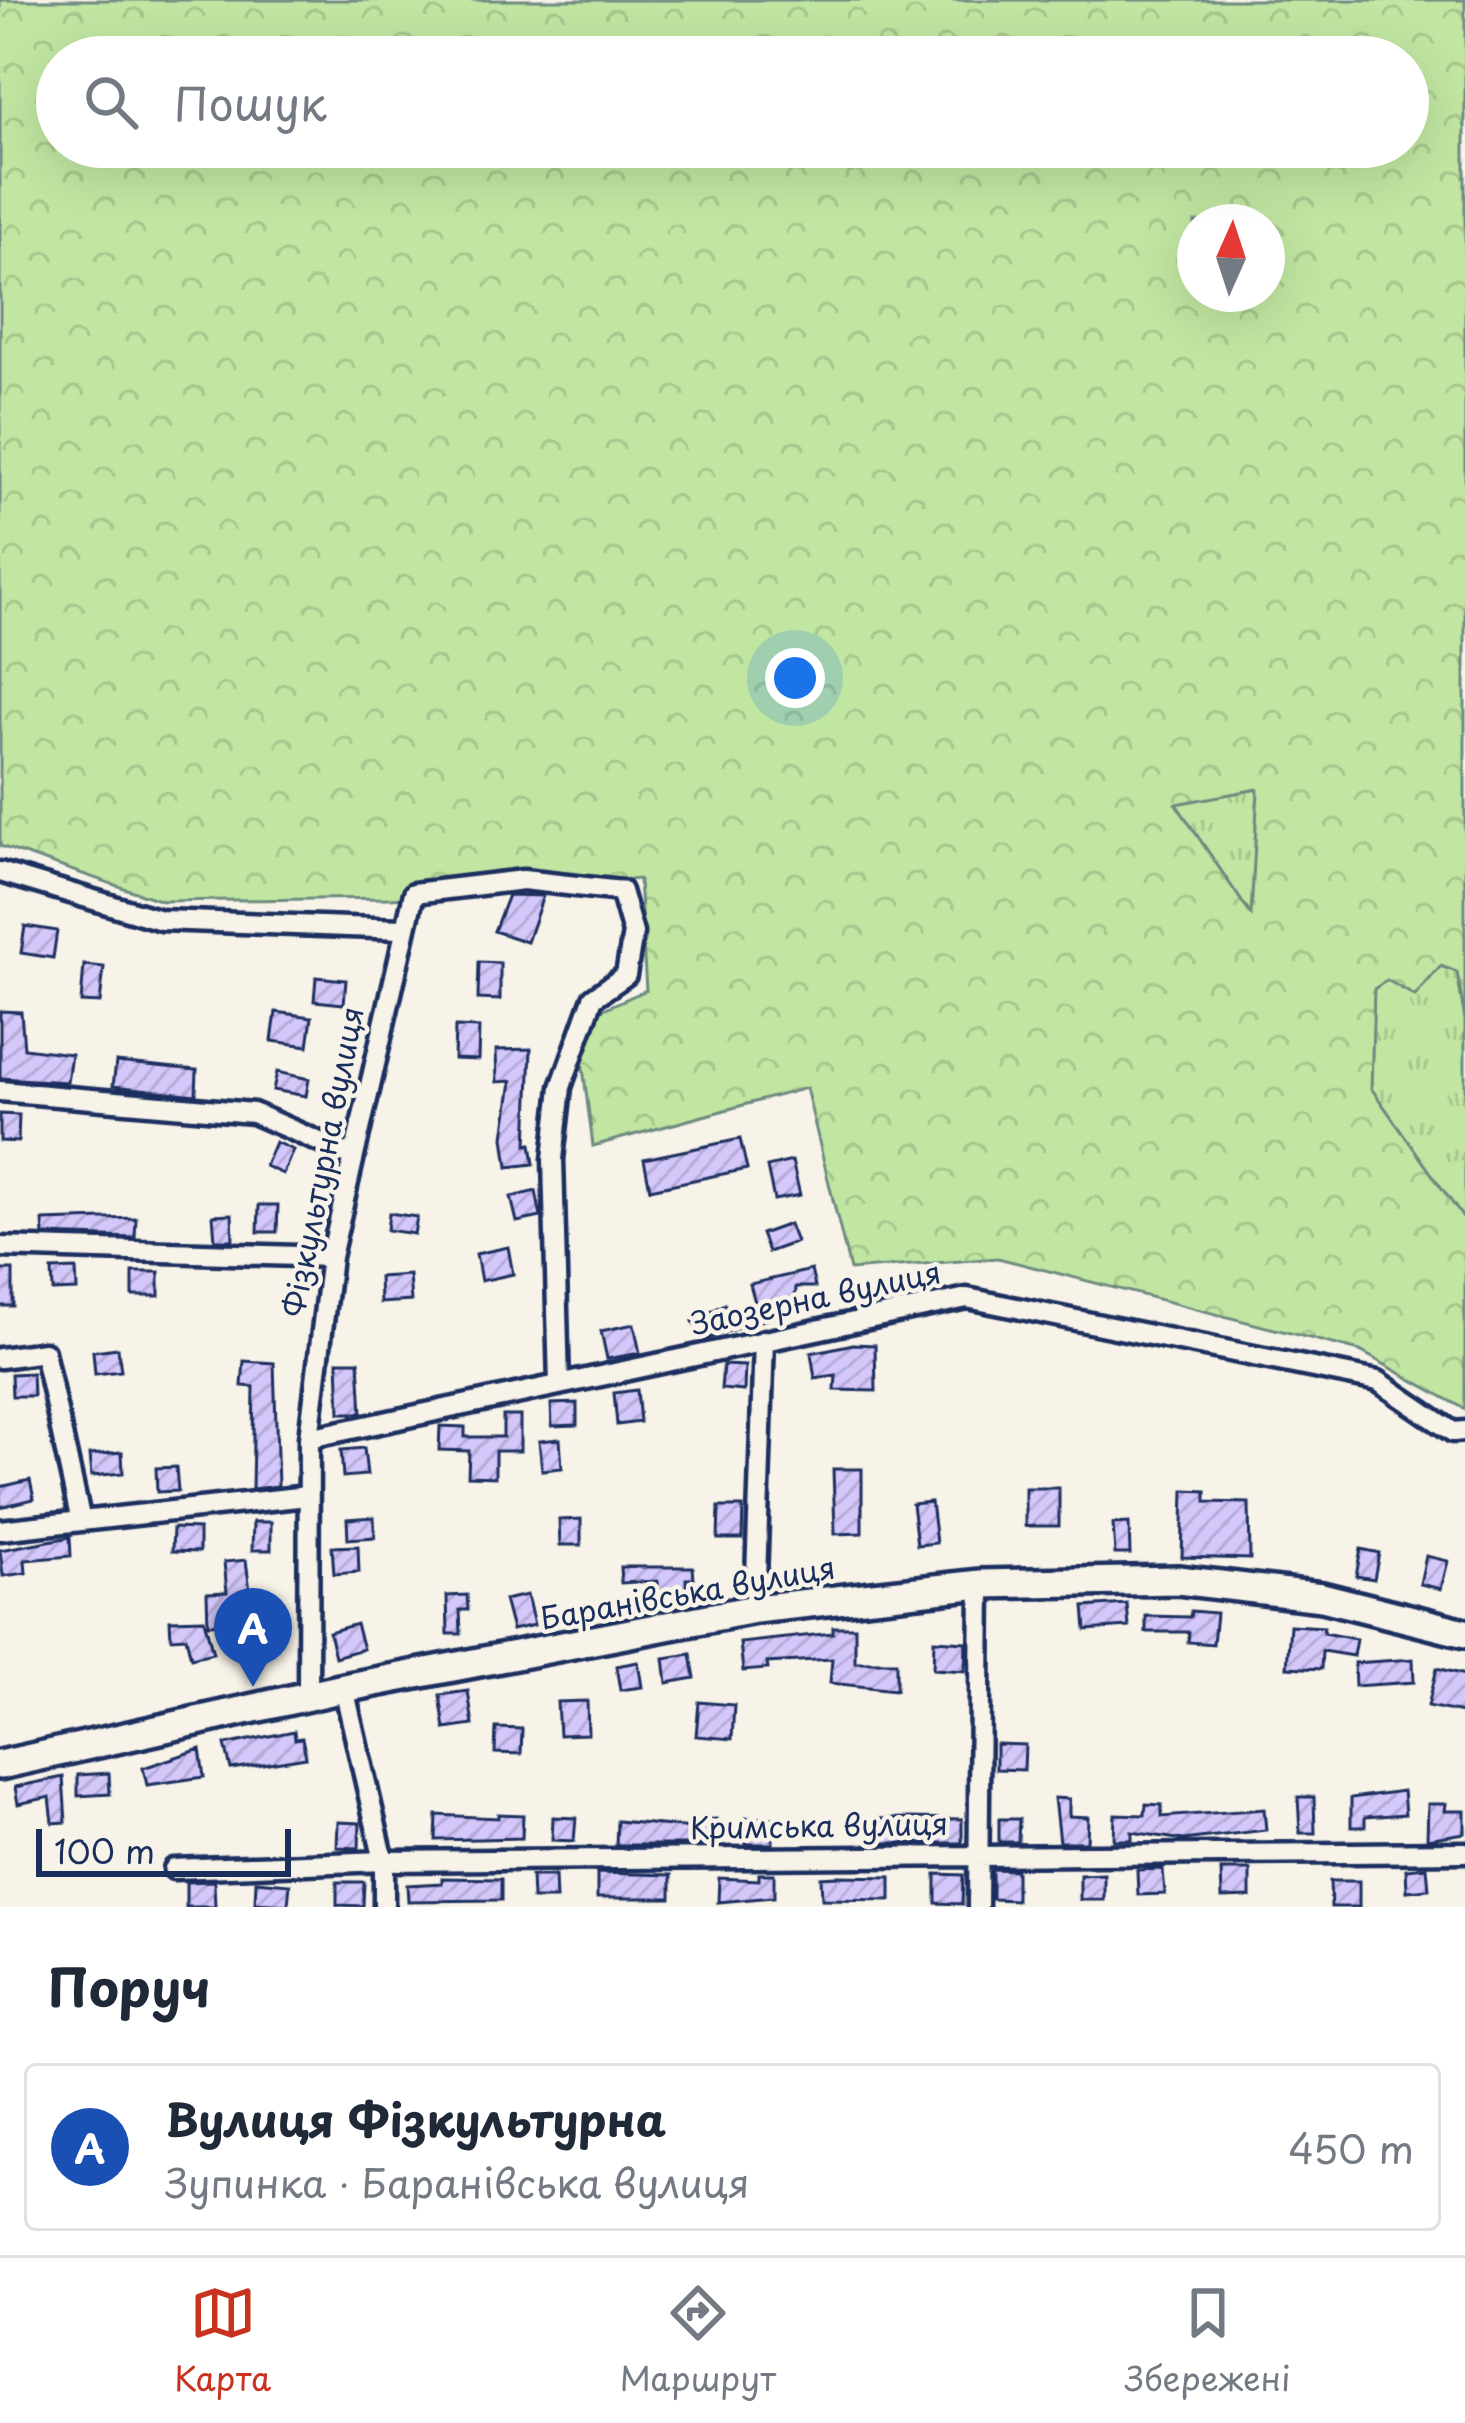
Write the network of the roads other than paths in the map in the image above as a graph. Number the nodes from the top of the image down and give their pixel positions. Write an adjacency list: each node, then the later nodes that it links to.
1 (0, 872): 2 (street)
2 (402, 929): 4 (street, Фізкультурна вулиця); 9 (street)
3 (0, 1091): 4 (street)
4 (352, 1156): 6 (street, Фізкультурна вулиця)
5 (0, 1246): 6 (street)
6 (331, 1258): 11 (street, Фізкультурна вулиця)
7 (764, 1340): 9 (street, Заозерна вулиця); 10 (street, Заозерна вулиця); 16 (street)
8 (0, 1358): 13 (street)
9 (560, 1385): 11 (street, Заозерна вулиця)
10 (1465, 1431)
11 (309, 1438): 12 (street, Фізкультурна вулиця)
12 (307, 1496): 13 (street); 19 (street, Фізкультурна вулиця)
13 (80, 1517): 14 (street)
14 (0, 1530)
15 (980, 1584): 16 (main road, Баранівська вулиця); 17 (main road, Баранівська вулиця); 22 (street)
16 (755, 1609): 18 (main road, Баранівська вулиця)
17 (1465, 1633)
18 (344, 1688): 19 (main road, Баранівська вулиця); 23 (street)
19 (308, 1696): 20 (main road, Баранівська вулиця)
20 (0, 1766)
21 (1465, 1852): 22 (street, Кримська вулиця)
22 (980, 1856): 23 (street, Кримська вулиця); 26 (street)
23 (384, 1861): 24 (street, Кримська вулиця); 25 (street)
24 (174, 1869)
25 (384, 1907)
26 (978, 1907)

